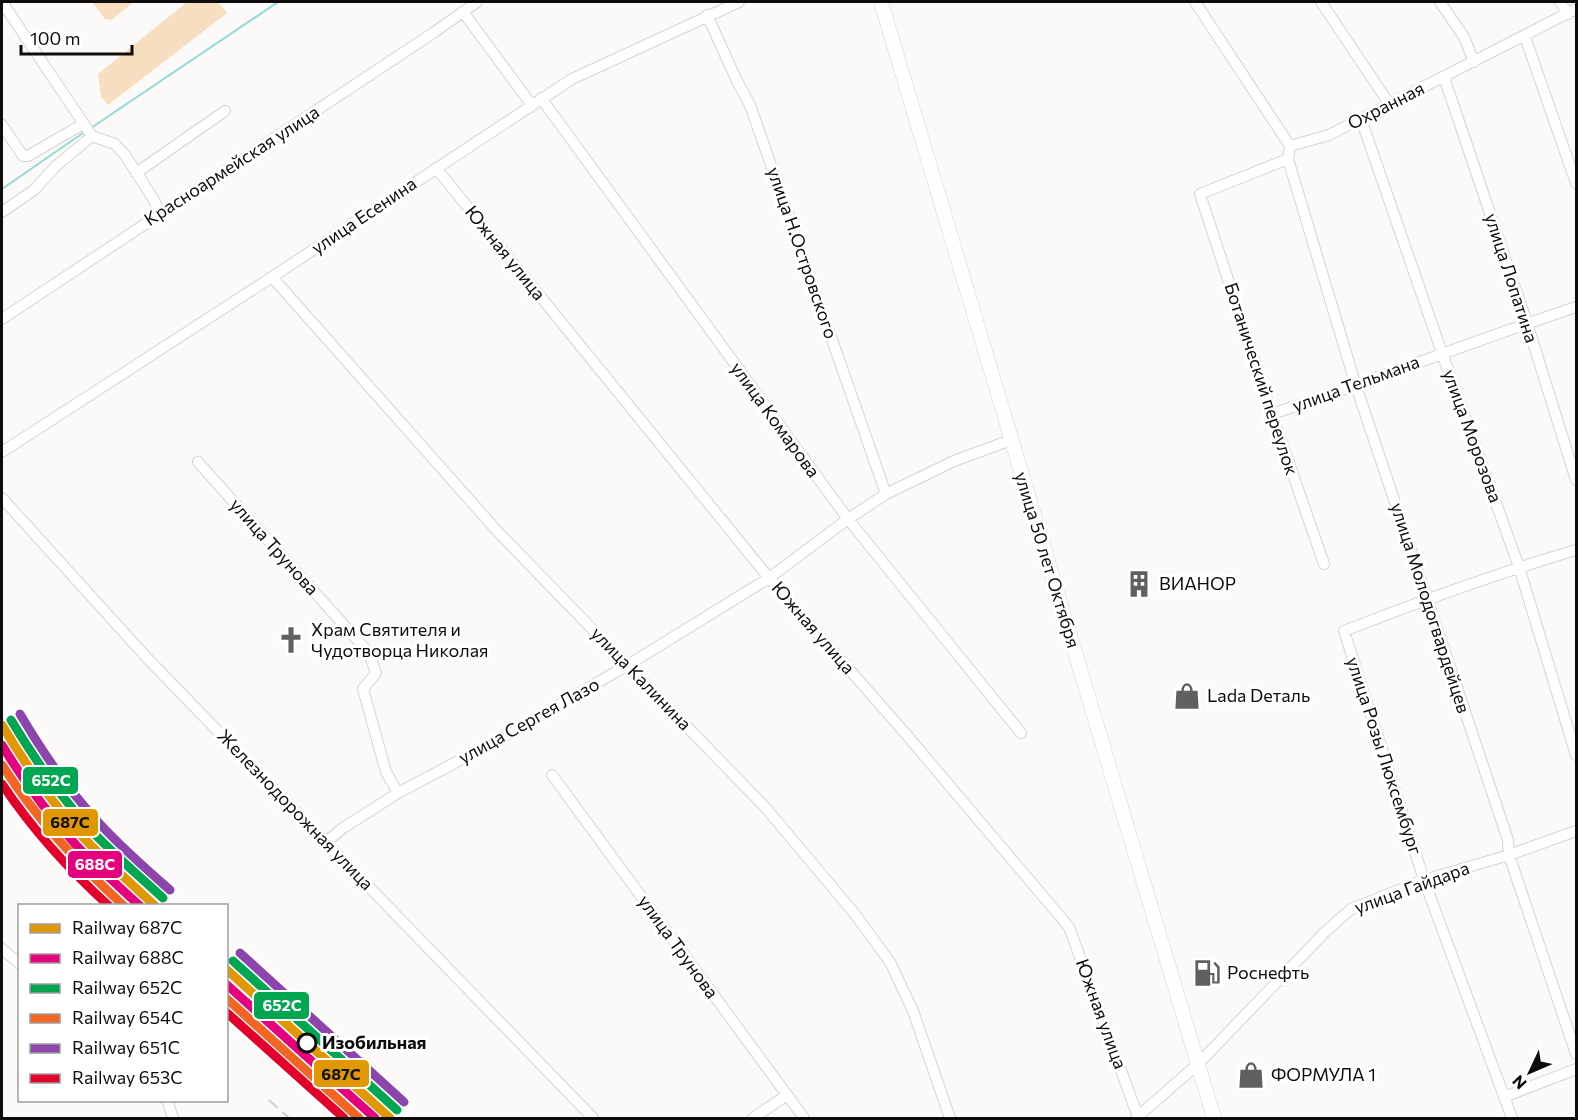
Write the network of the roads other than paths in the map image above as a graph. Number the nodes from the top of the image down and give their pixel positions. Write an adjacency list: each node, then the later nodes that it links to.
1 (2, 2): 19 (street)
2 (477, 2): 9 (street, Красноармейская улица)
3 (738, 2): 11 (street, улица Есенина)
4 (881, 2): 36 (main road, улица 50 лет Октября)
5 (1195, 2): 22 (street)
6 (1321, 2): 16 (street)
7 (1440, 2): 13 (street)
8 (1560, 2): 10 (street)
9 (463, 12): 15 (street, улица Комарова); 28 (street, Красноармейская улица)
10 (1572, 12): 12 (street, Охранная)
11 (707, 15): 15 (street, улица Есенина); 40 (street, улица Н.Островского)
12 (1525, 36): 13 (street, Охранная); 26 (street)
13 (1474, 62): 14 (street, Охранная)
14 (1444, 77): 16 (street, Охранная); 32 (street, улица Лопатина)
15 (536, 101): 24 (street, улица Есенина); 42 (street, улица Комарова)
16 (1390, 105): 18 (street, Охранная)
17 (225, 111): 25 (street)
18 (1361, 119): 22 (street, Охранная); 33 (street, улица Морозова)
19 (83, 124): 20 (street); 21 (street)
20 (2, 125)
21 (92, 136): 25 (street); 27 (street)
22 (1290, 146): 23 (street)
23 (1288, 159): 34 (street, улица Молодогвардейцев); 35 (street, Ботанический переулок)
24 (436, 168): 29 (street, улица Есенина); 46 (street, Южная улица)
25 (136, 173): 28 (street)
26 (1576, 183)
27 (2, 212)
28 (160, 213): 31 (street, Красноармейская улица)
29 (272, 277): 37 (street, улица Есенина); 48 (street, улица Калинина)
30 (1576, 307): 32 (street, улица Тельмана)
31 (2, 319)
32 (1527, 323): 33 (street, улица Тельмана); 39 (street, улица Лопатина)
33 (1442, 353): 34 (street, улица Тельмана); 45 (street, улица Морозова)
34 (1356, 386): 35 (street, улица Тельмана); 47 (street, улица Молодогвардейцев)
35 (1272, 414): 44 (street, Ботанический переулок)
36 (1011, 440): 40 (street, улица Сергея Лазо); 60 (main road, улица 50 лет Октября)
37 (2, 452)
38 (198, 462): 52 (street, улица Трунова)
39 (1576, 480)
40 (886, 494): 42 (street, улица Сергея Лазо)
41 (2, 498): 54 (street, Железнодорожная улица)
42 (848, 519): 46 (street, улица Сергея Лазо); 49 (street, улица Комарова)
43 (1576, 550): 45 (street)
44 (1324, 564)
45 (1519, 567): 47 (street); 50 (street, улица Морозова)
46 (769, 578): 48 (street, улица Сергея Лазо); 65 (street, Южная улица)
47 (1427, 599): 55 (street, улица Молодогвардейцев); 56 (street, улица Розы Люксембург)
48 (628, 665): 52 (street, улица Сергея Лазо); 70 (street, улица Калинина)
49 (1021, 733)
50 (1576, 755)
51 (552, 775): 62 (street, улица Трунова)
52 (398, 793): 54 (street, улица Сергея Лазо)
53 (1576, 831): 55 (street, улица Гайдара)
54 (326, 842): 67 (street, Железнодорожная улица)
55 (1509, 855): 56 (street, улица Гайдара); 59 (street, улица Молодогвардейцев)
56 (1424, 880): 60 (street, улица Гайдара); 63 (street, улица Розы Люксембург)
57 (2, 949): 58 (street)
58 (18, 962)
59 (1576, 1054)
60 (1198, 1064): 65 (street, улица Гайдара); 71 (main road, улица 50 лет Октября)
61 (1576, 1069): 63 (street)
62 (787, 1095): 68 (street); 69 (street, улица Трунова)
63 (1504, 1097): 72 (street, улица Розы Люксембург)
64 (167, 1102): 66 (street)
65 (1137, 1118)
66 (173, 1119)
67 (593, 1119)
68 (753, 1119)
69 (804, 1119)
70 (950, 1119)
71 (1214, 1119)
72 (1512, 1119)

